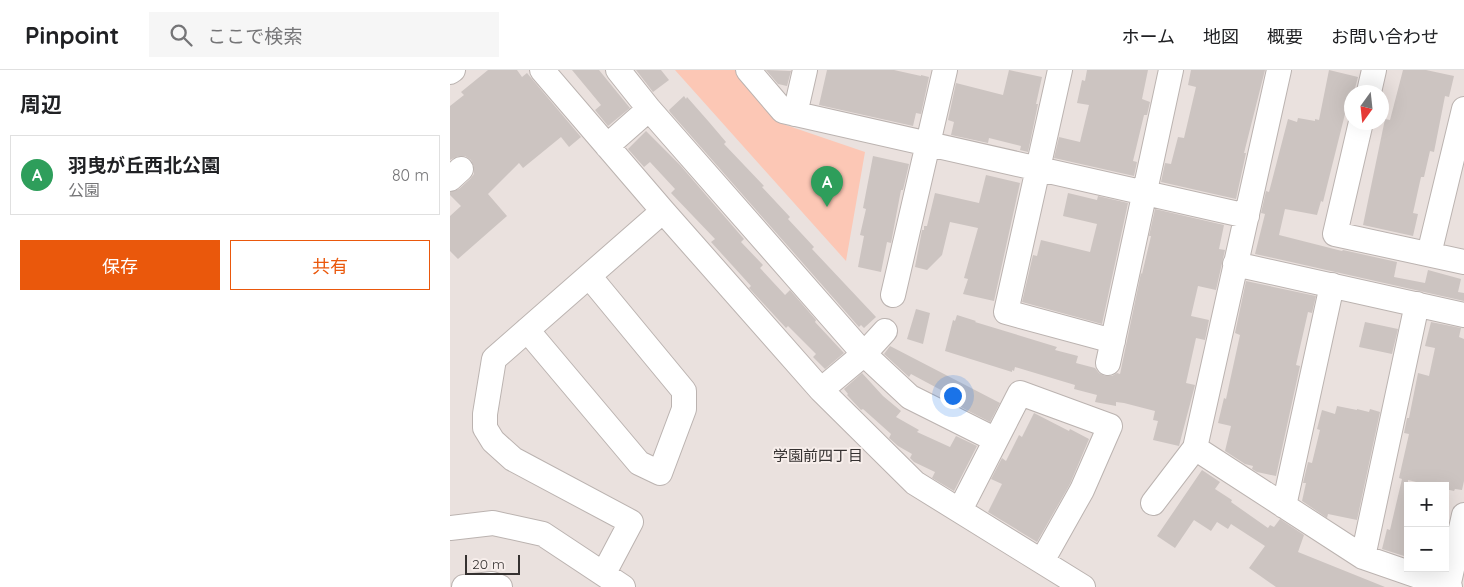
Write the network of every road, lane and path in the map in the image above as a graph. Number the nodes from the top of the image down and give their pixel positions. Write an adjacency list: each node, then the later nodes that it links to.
1 (453, 70): 11 (street)
2 (542, 70): 18 (street)
3 (618, 70): 13 (street)
4 (748, 70): 15 (street)
5 (805, 70): 15 (street)
6 (945, 70): 17 (street)
7 (1060, 70): 19 (street)
8 (1171, 70): 20 (street)
9 (1279, 70): 22 (street)
10 (1374, 70): 12 (street)
11 (450, 72)
12 (1371, 85)
13 (649, 109): 18 (street); 33 (street)
14 (1464, 109): 23 (street)
15 (795, 114): 17 (street)
16 (1359, 130): 23 (street)
17 (928, 144): 19 (street); 28 (street)
18 (607, 146): 21 (street)
19 (1039, 170): 20 (street); 20 (street)
20 (1145, 193): 22 (street)
21 (663, 211): 26 (street); 34 (street)
22 (1246, 216): 25 (street)
23 (1429, 254): 24 (street)
24 (1464, 262)
25 (1236, 264): 27 (street); 36 (street)
26 (589, 276): 31 (street); 31 (street)
27 (1332, 285): 29 (street); 38 (street)
28 (893, 295)
29 (1417, 304): 30 (street); 42 (street)
30 (1464, 315)
31 (527, 330): 44 (street)
32 (885, 331): 33 (street)
33 (864, 354): 34 (street); 35 (street)
34 (820, 390): 39 (street)
35 (996, 440): 39 (street); 43 (street)
36 (1195, 448): 37 (street); 38 (street)
37 (1153, 503)
38 (1284, 506): 42 (street)
39 (960, 510): 43 (street)
40 (1464, 515): 49 (street)
41 (450, 528): 44 (street)
42 (1363, 557): 49 (street)
43 (1042, 561): 48 (street)
44 (604, 573): 47 (street)
45 (464, 587): 46 (street)
46 (500, 587)
47 (623, 587)
48 (1083, 587)
49 (1448, 587)

